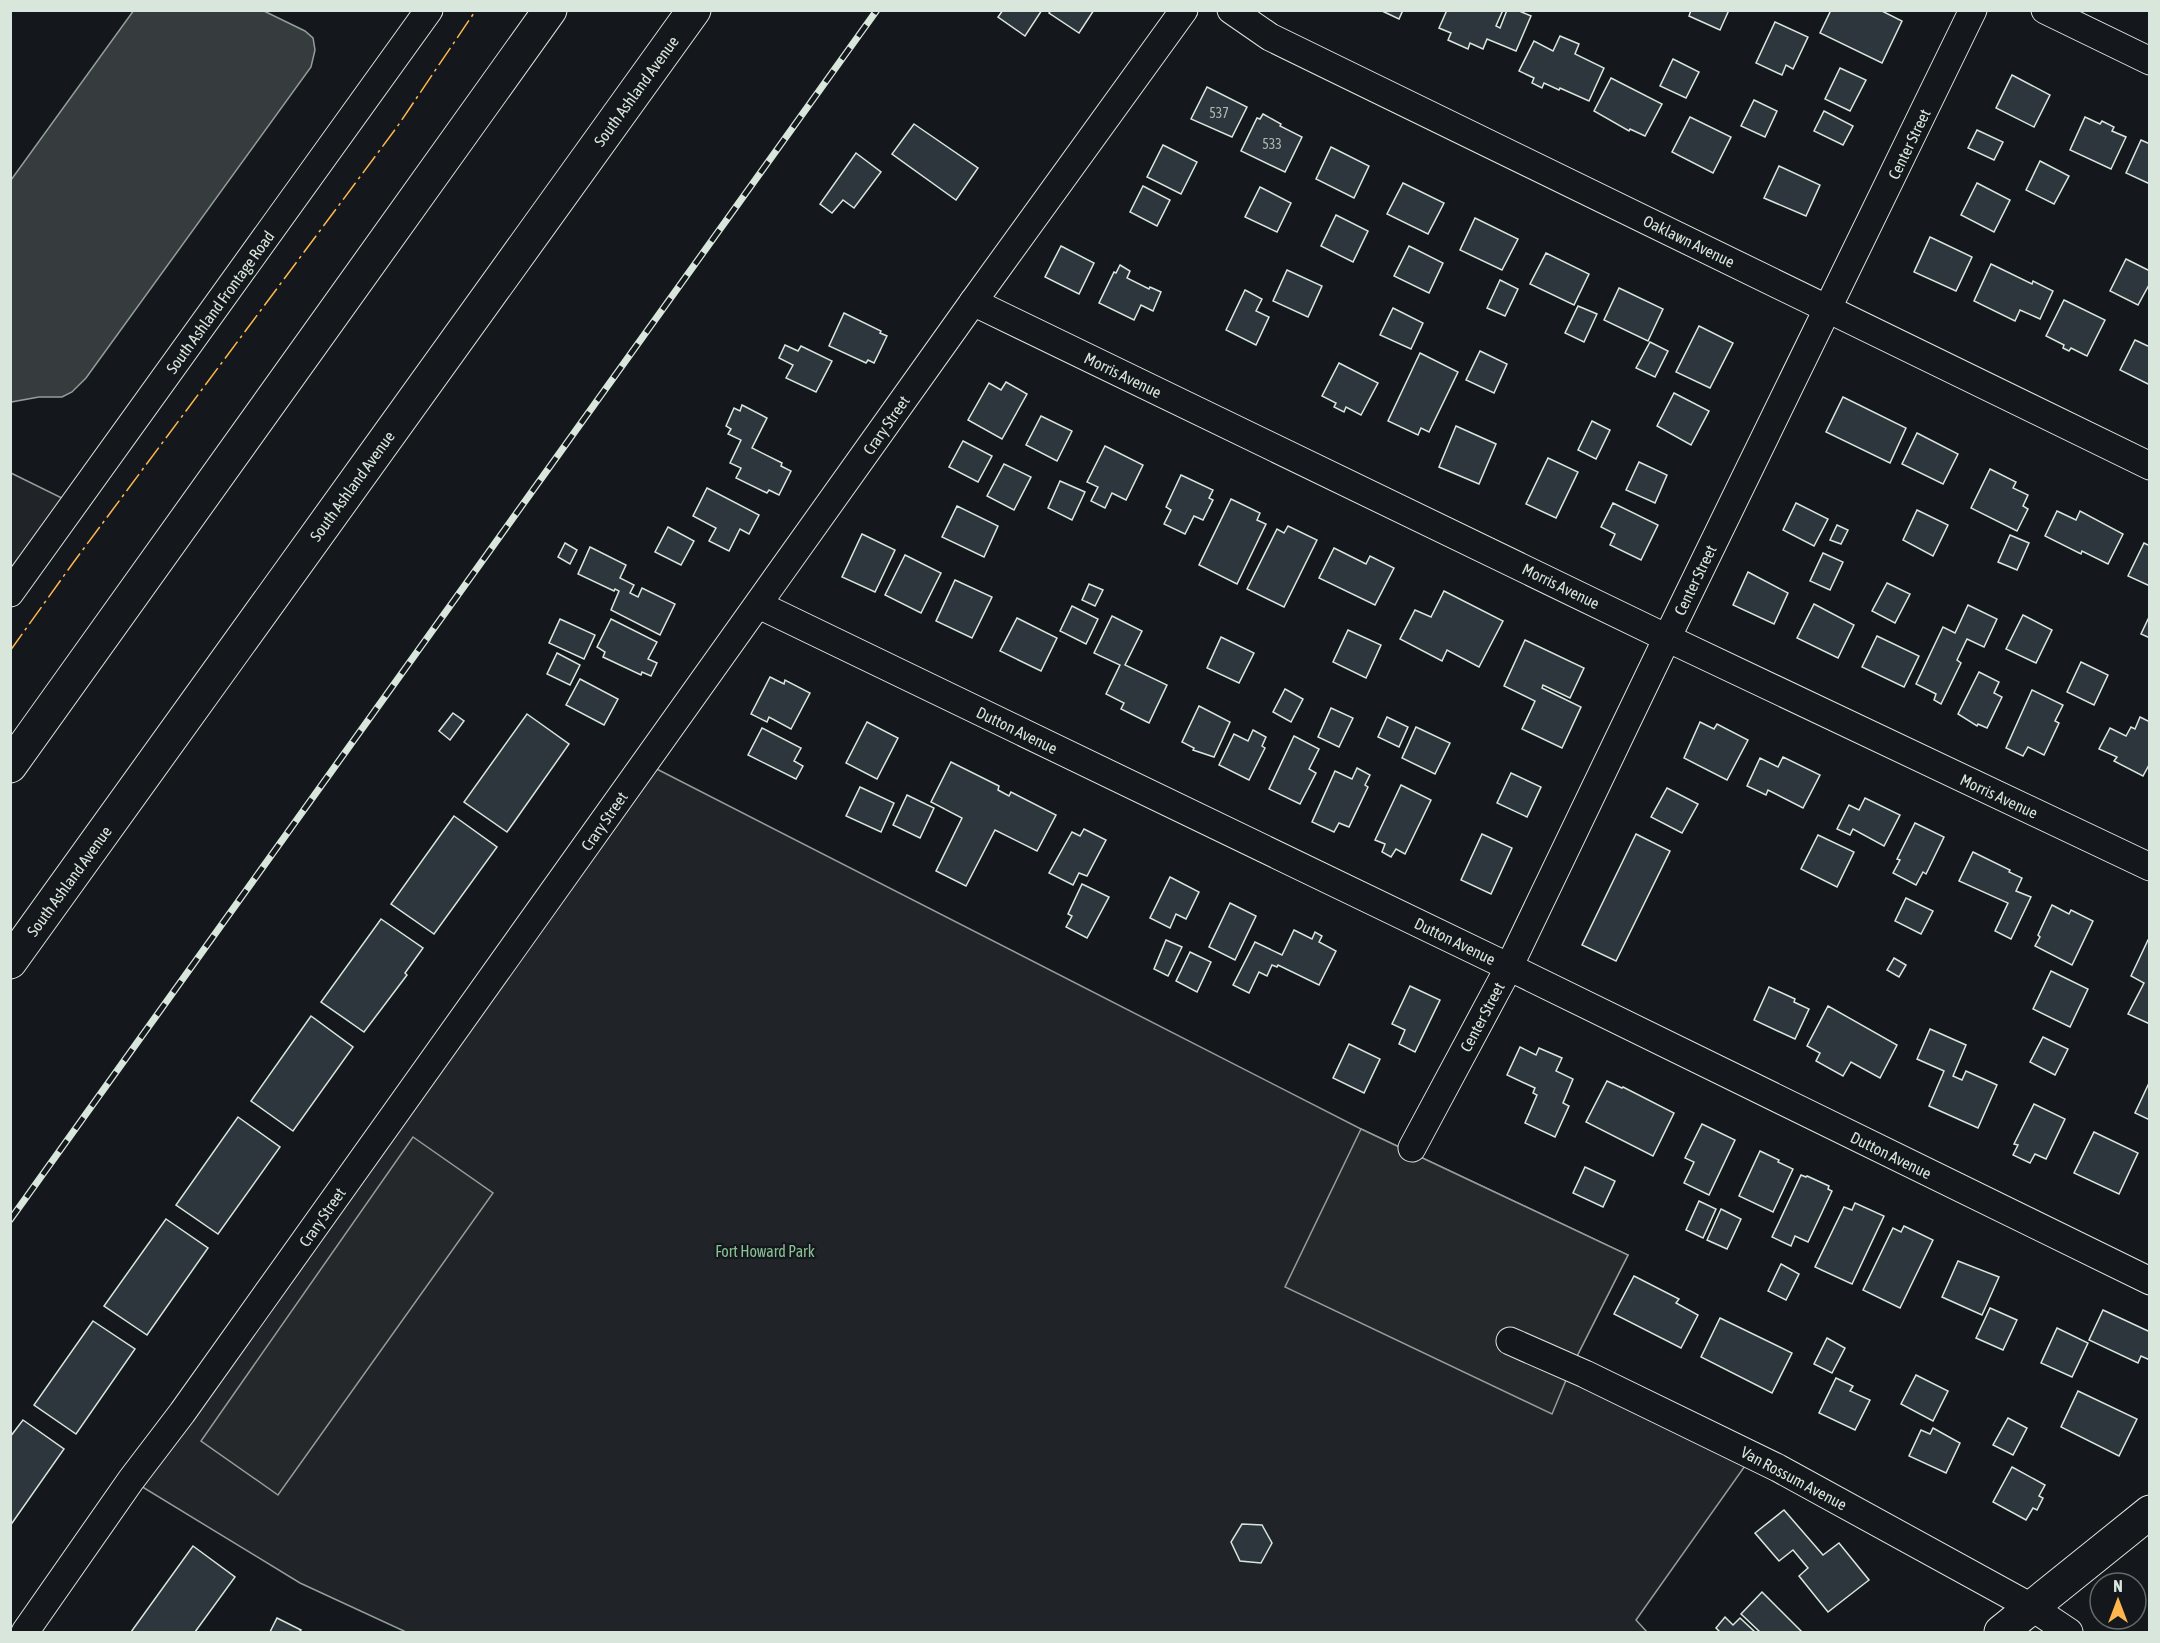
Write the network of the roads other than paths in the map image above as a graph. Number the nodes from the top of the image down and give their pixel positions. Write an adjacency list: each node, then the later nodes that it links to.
1 (429, 10): 12 (street, South Ashland Frontage Road)
2 (550, 10): 15 (main road)
3 (694, 10): 17 (main road, South Ashland Avenue)
4 (1184, 10): 9 (street, Crary Street)
5 (1231, 10): 10 (street, Oaklawn Avenue)
6 (1973, 10): 10 (street, Center Street)
7 (2045, 10): 8 (street)
8 (2150, 61)
9 (973, 302): 13 (street, Crary Street); 14 (street, Morris Avenue)
10 (1828, 309): 11 (street, Oaklawn Avenue); 14 (street, Center Street)
11 (2150, 466)
12 (10, 593)
13 (759, 605): 18 (street, Dutton Avenue); 24 (street, Crary Street)
14 (1667, 638): 16 (street, Morris Avenue); 18 (street, Center Street)
15 (10, 766)
16 (2150, 867)
17 (10, 962)
18 (1509, 967): 19 (street, Center Street); 20 (street, Dutton Avenue)
19 (1412, 1148)
20 (2150, 1281)
21 (1510, 1341): 23 (street, Van Rossum Avenue)
22 (2150, 1512): 23 (main road)
23 (2033, 1608): 25 (main road); 26 (street, Van Rossum Avenue)
24 (25, 1632)
25 (2001, 1632)
26 (2069, 1632)

